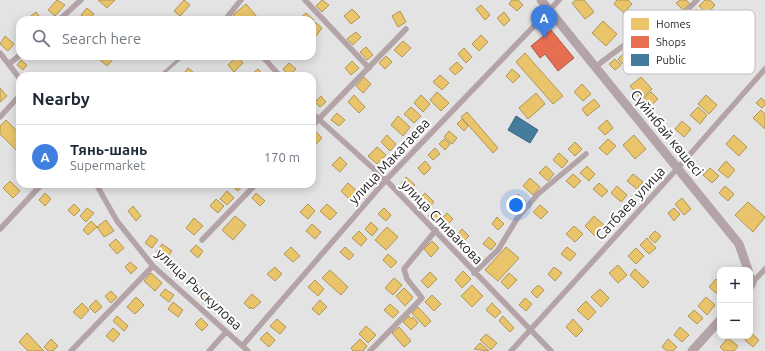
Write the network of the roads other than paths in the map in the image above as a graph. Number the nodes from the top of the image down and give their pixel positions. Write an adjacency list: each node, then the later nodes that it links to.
1 (81, 0): 9 (street)
2 (241, 0): 10 (street)
3 (305, 0): 19 (street)
4 (541, 0): 7 (main road, Сүйінбай көшесі)
5 (559, 0): 7 (street, улица Макатаева)
6 (697, 0): 8 (street)
7 (549, 10): 18 (main road, Сүйінбай көшесі); 30 (street, улица Макатаева)
8 (687, 10)
9 (63, 16)
10 (229, 16)
11 (406, 29): 19 (street)
12 (623, 46): 18 (street)
13 (0, 53): 17 (street)
14 (16, 58): 17 (street)
15 (178, 60): 21 (lane)
16 (266, 60): 22 (street)
17 (9, 64): 23 (street)
18 (595, 67): 29 (main road, Сүйінбай көшесі)
19 (369, 68): 27 (street)
20 (765, 69): 29 (street, Сатбаев улица)
21 (165, 72)
22 (276, 72)
23 (16, 74)
24 (16, 99): 25 (street)
25 (0, 117)
26 (316, 118): 27 (street, улица Спивакова)
27 (318, 120): 30 (street, улица Спивакова)
28 (586, 154): 40 (street)
29 (677, 169): 38 (main road, Сүйінбай көшесі); 43 (street, Сатбаев улица)
30 (386, 180): 35 (street, улица Спивакова); 45 (street, улица Макатаева)
31 (38, 188): 34 (street)
32 (98, 188): 37 (street, улица Рыскулова)
33 (252, 188): 36 (street)
34 (0, 229)
35 (436, 230): 40 (street, улица Спивакова); 49 (street)
36 (202, 240)
37 (153, 266): 44 (street, улица Рыскулова); 46 (street)
38 (747, 267)
39 (765, 269): 41 (street)
40 (474, 273): 43 (street, улица Спивакова)
41 (753, 280)
42 (717, 323): 52 (main road)
43 (530, 329): 50 (street, Сатбаев улица); 51 (street, улица Спивакова)
44 (226, 332): 45 (street, улица Рыскулова); 47 (street)
45 (243, 345): 48 (street, улица Рыскулова)
46 (71, 351)
47 (209, 351)
48 (248, 351)
49 (370, 351)
50 (511, 351)
51 (551, 351)
52 (692, 351)

